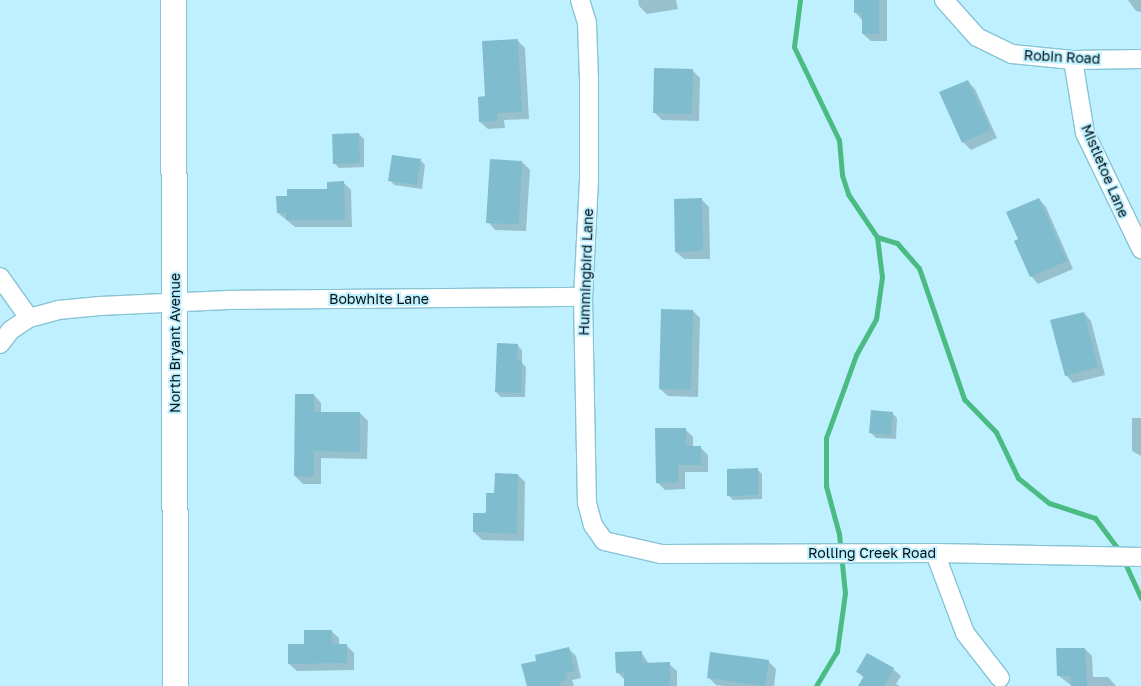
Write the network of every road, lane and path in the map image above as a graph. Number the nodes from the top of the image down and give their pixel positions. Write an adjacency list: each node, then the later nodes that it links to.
1 (173, 0): 9 (street, North Bryant Avenue)
2 (580, 0): 8 (street, Hummingbird Lane)
3 (944, 0): 5 (street, Robin Road)
4 (1141, 59): 5 (street, Robin Road)
5 (1073, 60): 6 (street, Mistletoe Lane)
6 (1141, 249)
7 (0, 277): 10 (street)
8 (583, 297): 9 (street, Bobwhite Lane); 12 (street, Hummingbird Lane)
9 (175, 304): 10 (street, Bobwhite Lane); 16 (street, North Bryant Avenue)
10 (29, 318): 11 (street)
11 (0, 344)
12 (604, 541): 13 (street, Rolling Creek Road)
13 (936, 553): 14 (street, Rolling Creek Road); 15 (street)
14 (1141, 557)
15 (1000, 678)
16 (175, 686)

